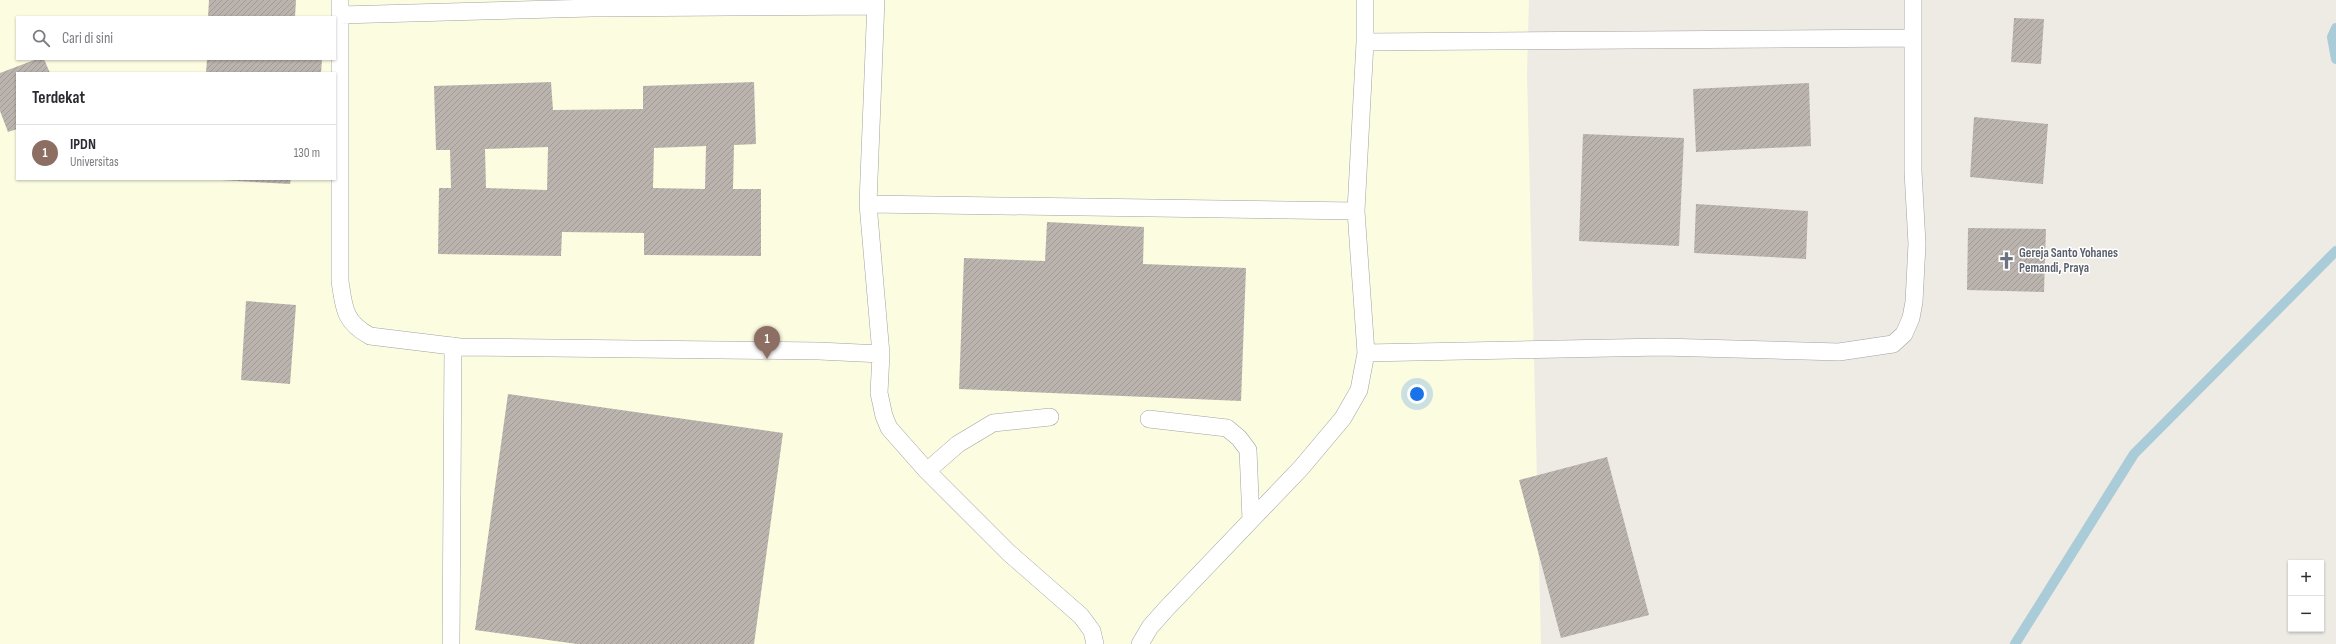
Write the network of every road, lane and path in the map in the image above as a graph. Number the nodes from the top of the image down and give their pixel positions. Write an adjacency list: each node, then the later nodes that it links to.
1 (1365, 0): 7 (lane)
2 (1913, 0): 6 (lane)
3 (876, 3): 4 (lane); 8 (lane)
4 (592, 4): 5 (lane)
5 (340, 8): 10 (lane)
6 (1913, 38): 7 (lane); 11 (lane)
7 (1365, 42): 9 (lane)
8 (868, 204): 9 (lane); 12 (lane)
9 (1356, 211): 11 (lane)
10 (453, 346): 12 (lane); 17 (lane)
11 (1366, 353): 16 (lane)
12 (881, 354): 15 (lane)
13 (1050, 417): 15 (lane)
14 (1149, 419): 16 (lane)
15 (927, 471): 18 (lane)
16 (1251, 520): 19 (lane)
17 (451, 644)
18 (1095, 644)
19 (1140, 644)

